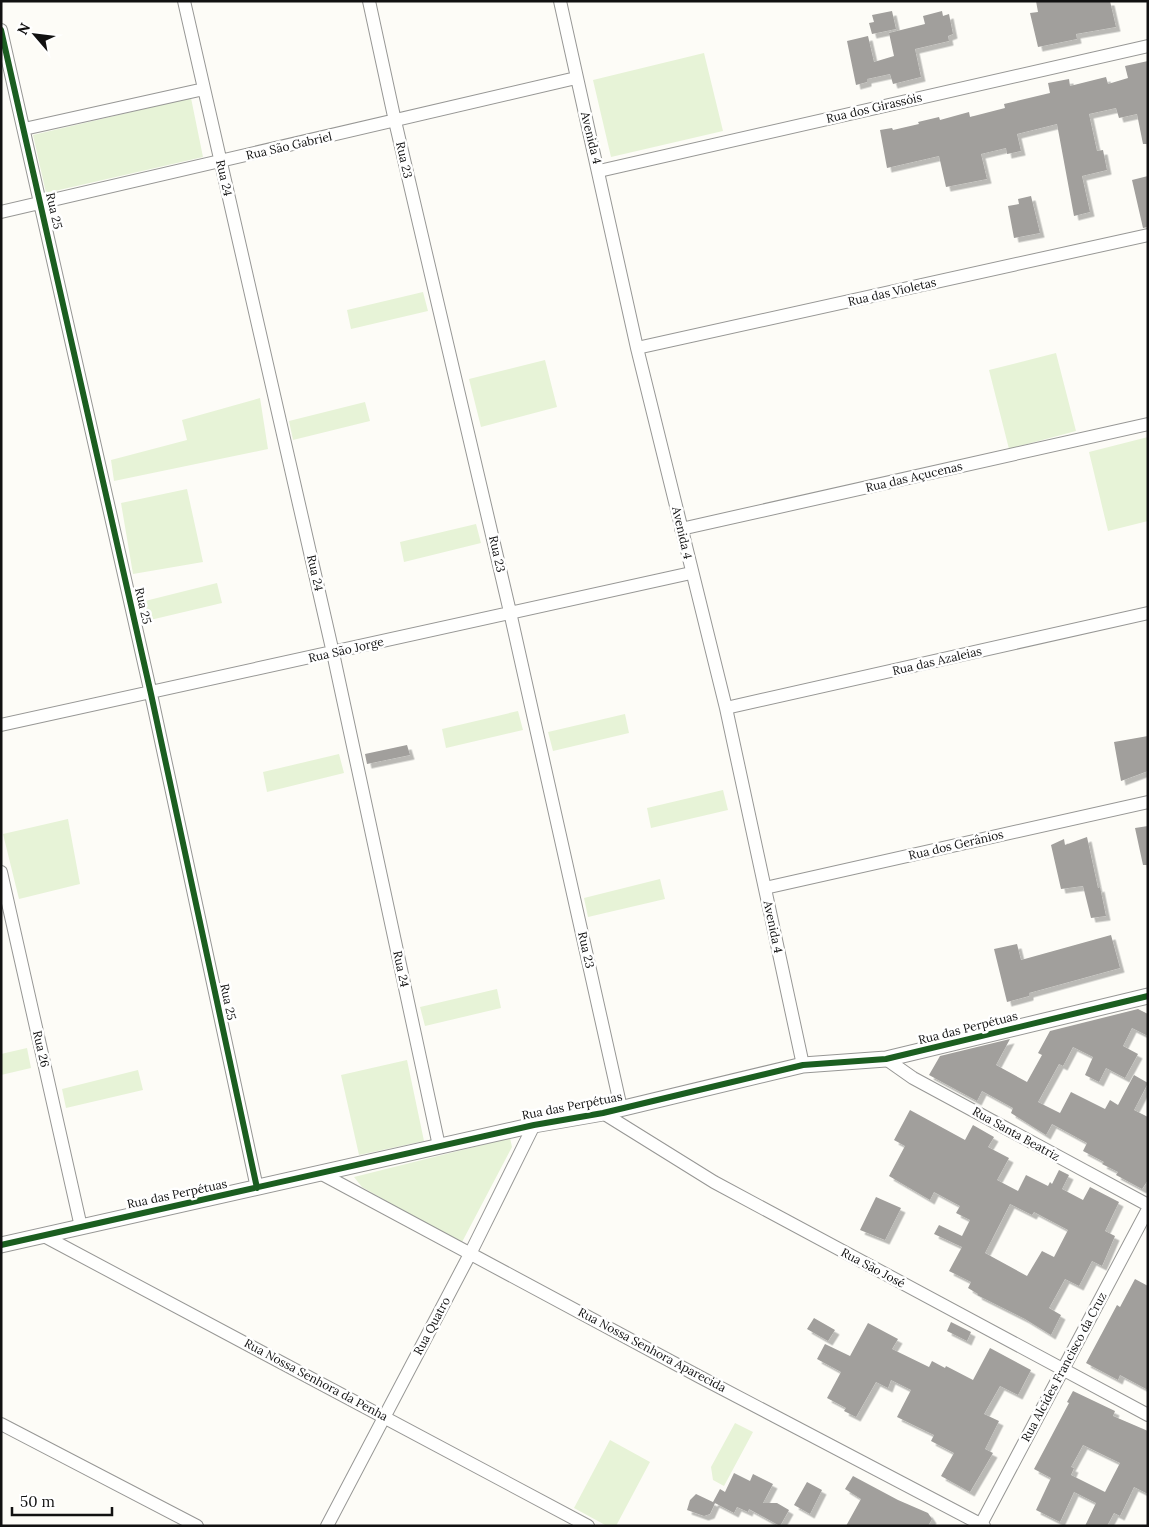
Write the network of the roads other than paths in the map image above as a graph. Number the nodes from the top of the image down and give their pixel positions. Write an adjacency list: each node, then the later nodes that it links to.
1 (184, 1): 7 (street, Rua 24)
2 (369, 1): 8 (street, Rua 23)
3 (560, 1): 6 (street, Avenida 4)
4 (1, 30): 9 (street, Rua 25)
5 (1148, 46): 11 (street, Rua dos Girassóis)
6 (576, 78): 8 (street, Rua São Gabriel); 11 (street, Avenida 4)
7 (204, 89): 9 (street); 10 (street, Rua 24)
8 (395, 121): 10 (street, Rua São Gabriel); 19 (street, Rua 23)
9 (24, 129): 12 (street, Rua 25)
10 (220, 162): 12 (street, Rua São Gabriel); 21 (street, Rua 24)
11 (599, 170): 15 (street, Avenida 4)
12 (41, 204): 13 (street, Rua São Gabriel); 22 (street, Rua 25)
13 (1, 212)
14 (1148, 235): 15 (street, Rua das Violetas)
15 (637, 348): 17 (street, Avenida 4)
16 (1148, 424): 17 (street, Rua das Açucenas)
17 (681, 529): 18 (street, Avenida 4)
18 (691, 574): 19 (street, Rua São Jorge); 23 (street, Avenida 4)
19 (510, 612): 21 (street, Rua São Jorge); 31 (street, Rua 23)
20 (1148, 613): 23 (street, Rua das Azaleias)
21 (333, 653): 22 (street, Rua São Jorge); 34 (street, Rua 24)
22 (151, 694): 24 (street, Rua São Jorge); 36 (street, Rua 25)
23 (726, 708): 27 (street, Avenida 4)
24 (1, 725)
25 (1148, 802): 27 (street, Rua dos Gerânios)
26 (1, 872): 39 (street, Rua 26)
27 (765, 888): 30 (street, Avenida 4)
28 (1148, 996): 29 (street, Rua das Perpétuas)
29 (886, 1059): 30 (street, Rua das Perpétuas); 37 (street, Rua Santa Beatriz)
30 (803, 1065): 31 (street, Rua das Perpétuas)
31 (621, 1108): 32 (street, Rua das Perpétuas)
32 (603, 1112): 33 (street, Rua das Perpétuas); 43 (street, Rua São José)
33 (534, 1125): 34 (street, Rua das Perpétuas); 42 (street, Rua Quatro)
34 (439, 1146): 35 (street, Rua das Perpétuas)
35 (320, 1173): 36 (street, Rua das Perpétuas); 42 (street, Rua Nossa Senhora Aparecida)
36 (257, 1188): 39 (street, Rua das Perpétuas)
37 (1148, 1205)
38 (1148, 1209): 43 (street, Rua Alcides Francisco da Cruz)
39 (80, 1227): 40 (street, Rua das Perpétuas)
40 (44, 1236): 41 (street, Rua das Perpétuas); 45 (street, Rua Nossa Senhora da Penha)
41 (1, 1245)
42 (470, 1254): 45 (street, Rua Quatro); 47 (street, Rua Nossa Senhora Aparecida)
43 (1063, 1369): 44 (street, Rua São José); 47 (street, Rua Alcides Francisco da Cruz)
44 (1148, 1415)
45 (385, 1416): 49 (street, Rua Quatro); 50 (street, Rua Nossa Senhora da Penha)
46 (1, 1424): 48 (street)
47 (982, 1525)
48 (196, 1526)
49 (327, 1526)
50 (588, 1526)

